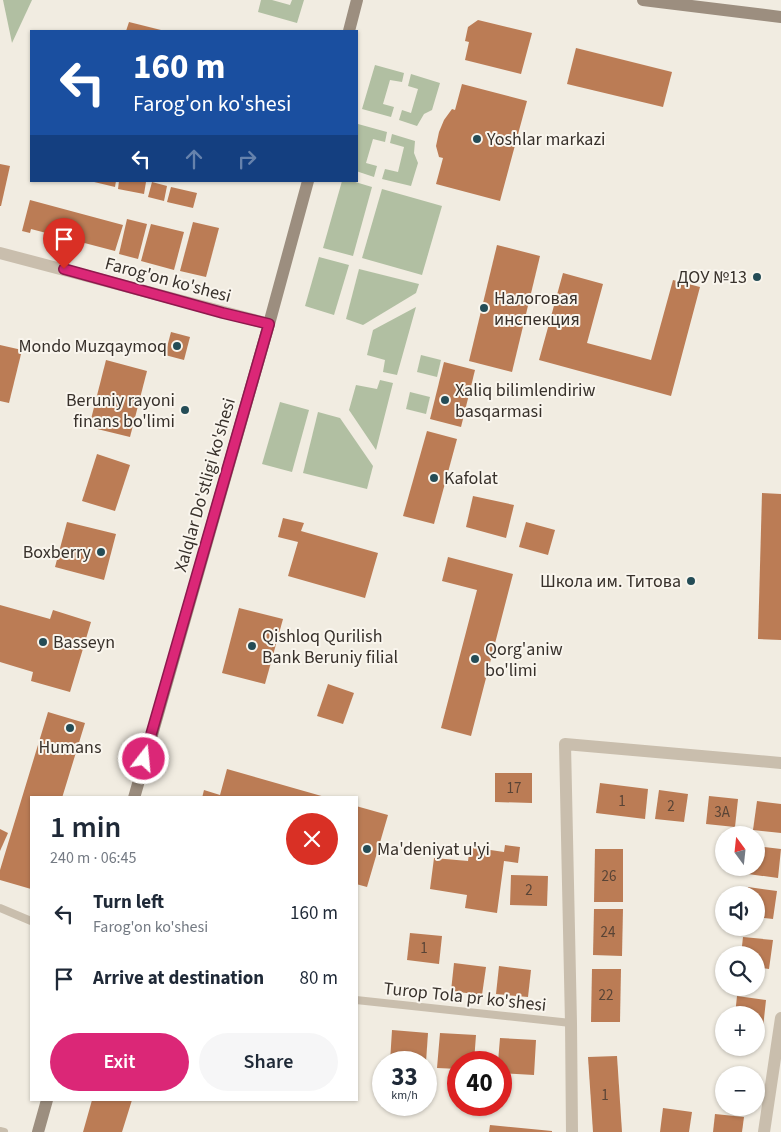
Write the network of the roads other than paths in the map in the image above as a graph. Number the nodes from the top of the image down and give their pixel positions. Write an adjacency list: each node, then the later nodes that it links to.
1 (357, 0): 4 (street)
2 (643, 0): 3 (street)
3 (781, 17)
4 (349, 30)
5 (308, 182): 7 (street, Xalqlar Do'stligi ko'shesi)
6 (0, 253): 7 (street, Farog'on ko'shesi)
7 (269, 324): 9 (street, Xalqlar Do'stligi ko'shesi)
8 (781, 763): 14 (street)
9 (135, 796)
10 (0, 908): 11 (lane)
11 (30, 921)
12 (358, 1000): 14 (lane, Turop Tola pr ko'shesi)
13 (781, 1018): 18 (street)
14 (571, 1023): 17 (street)
15 (47, 1101): 16 (street)
16 (38, 1132)
17 (572, 1132)
18 (764, 1132)

